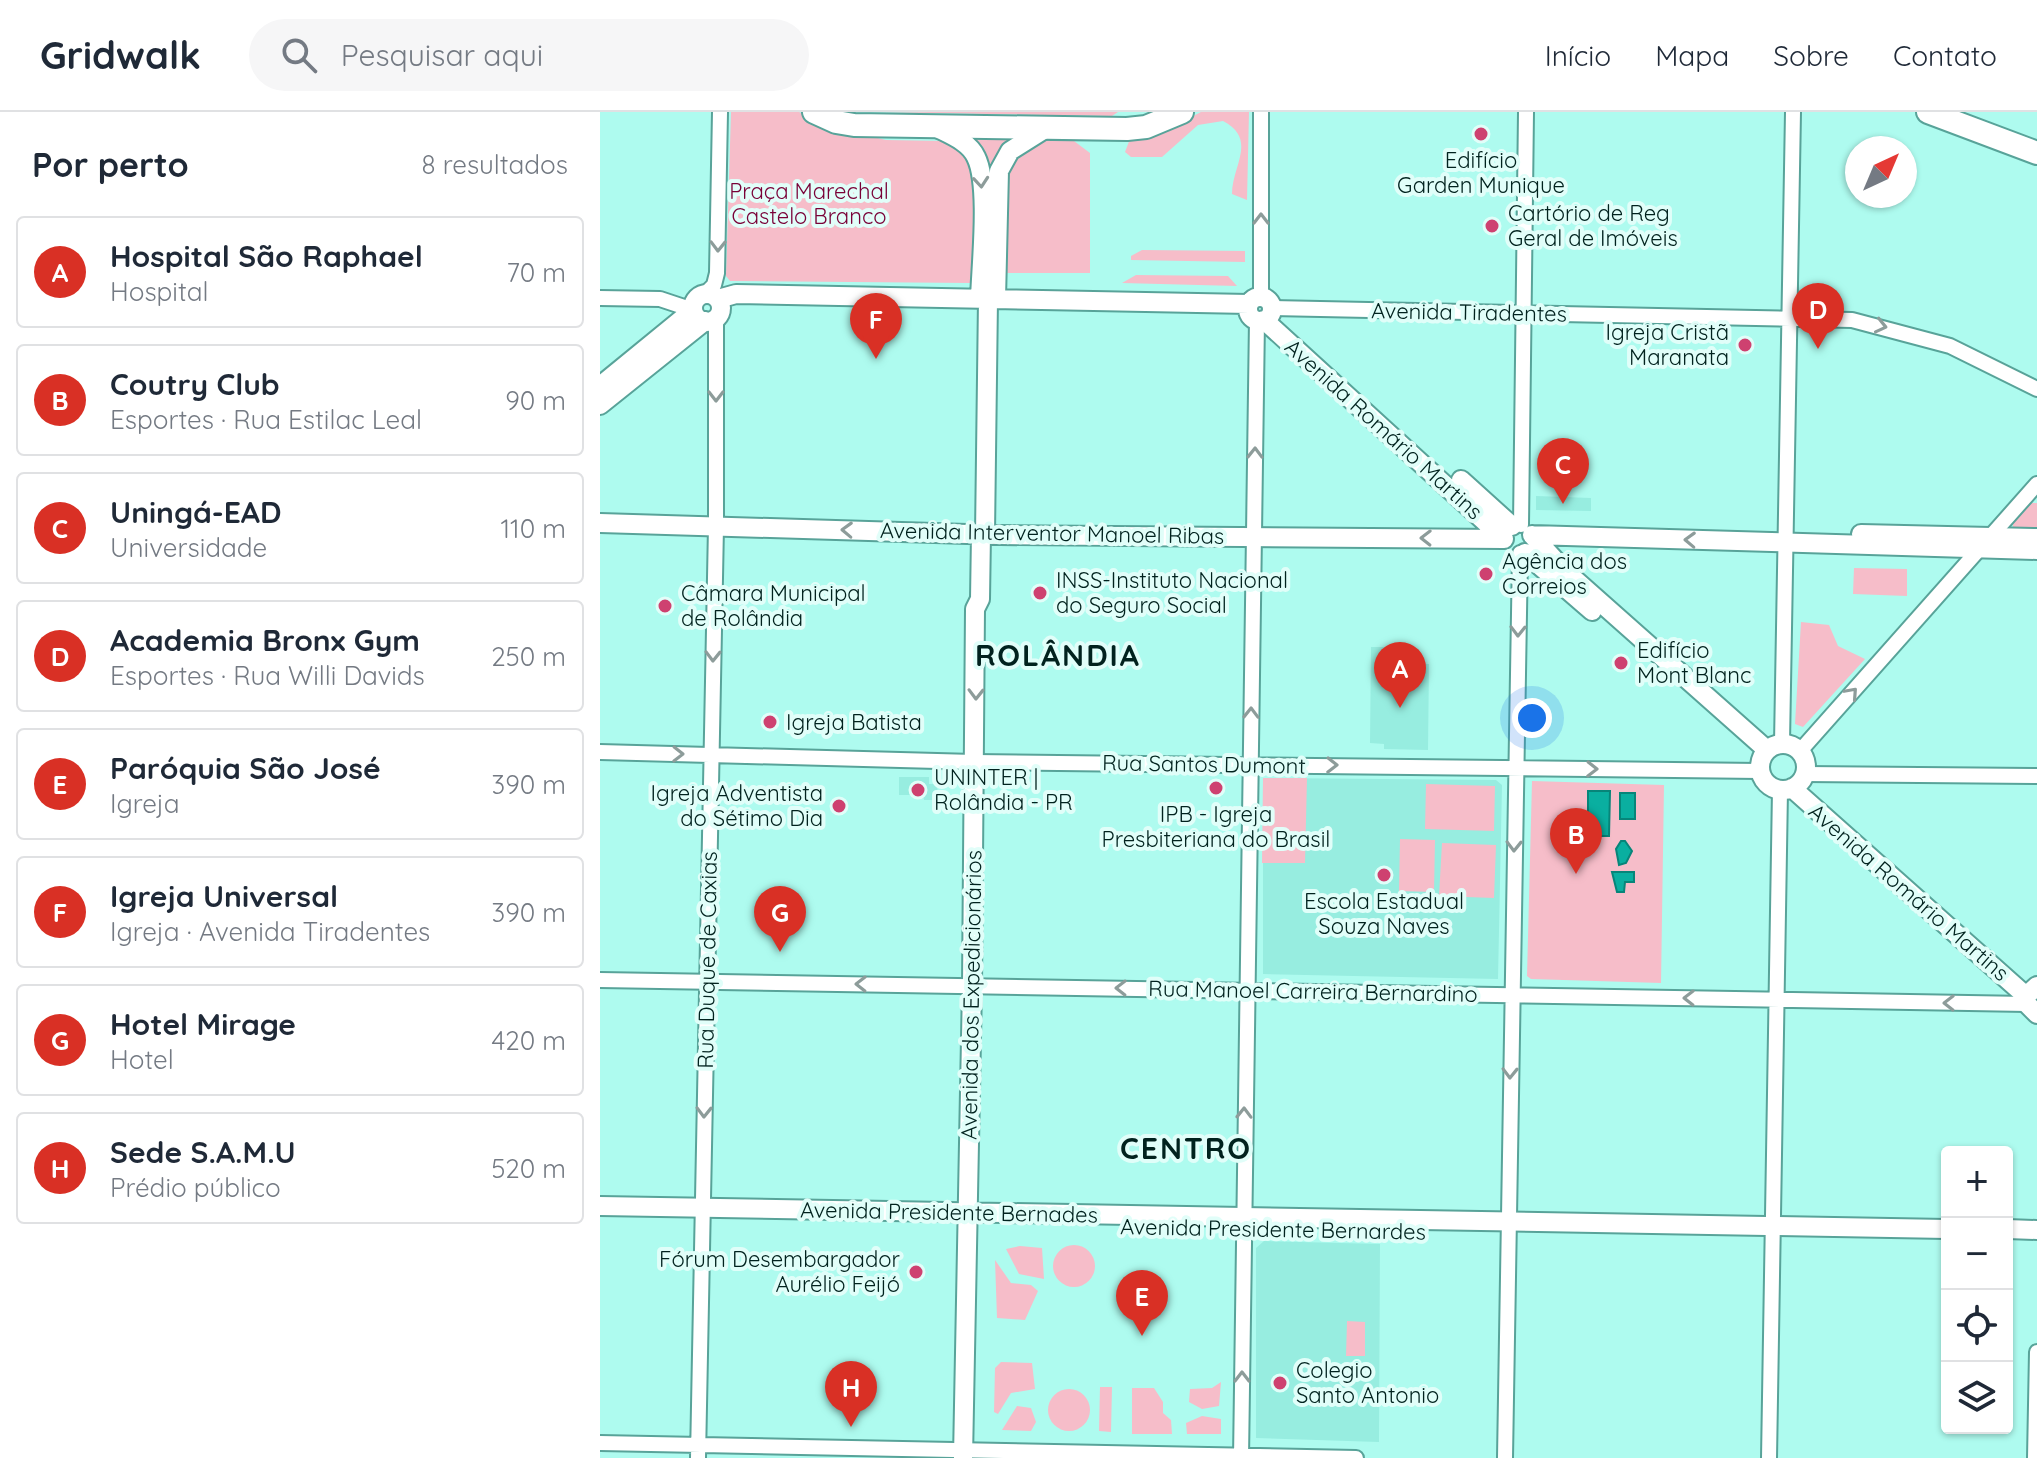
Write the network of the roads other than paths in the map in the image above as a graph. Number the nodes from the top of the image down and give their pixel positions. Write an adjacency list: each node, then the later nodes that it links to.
1 (720, 112): 15 (street, one-way to 15)
2 (814, 112): 10 (main road)
3 (858, 112): 10 (main road)
4 (1128, 112): 13 (main road)
5 (1182, 112): 13 (main road)
6 (1261, 112): 18 (street, one-way to 6)
7 (1526, 112): 19 (street)
8 (1793, 112): 20 (street)
9 (1928, 112): 14 (main road)
10 (910, 126): 11 (main road)
11 (935, 127): 12 (main road); 17 (street, Avenida dos Expedicionários, one-way to 17)
12 (1046, 128): 13 (main road); 17 (street, Avenida dos Expedicionários)
13 (1099, 128)
14 (2037, 153)
15 (711, 296): 17 (street, Avenida Tiradentes); 21 (street)
16 (600, 298): 21 (street)
17 (988, 299): 18 (street, Avenida Tiradentes); 29 (street, Avenida dos Expedicionários)
18 (1262, 310): 19 (street, Avenida Tiradentes); 28 (street, Avenida Romário Martins); 30 (street, one-way to 18)
19 (1523, 314): 20 (street, Avenida Tiradentes); 28 (street)
20 (1788, 316): 23 (street, Avenida Tiradentes, one-way to 23); 32 (street)
21 (705, 317): 22 (street); 24 (street); 27 (street, Rua Duque de Caxias, one-way to 27)
22 (600, 386)
23 (2037, 389)
24 (600, 405)
25 (2037, 484): 33 (street)
26 (600, 523): 27 (street, Avenida Interventor Manoel Ribas)
27 (716, 526): 29 (street, Avenida Interventor Manoel Ribas, one-way to 27); 39 (street, Rua Duque de Caxias, one-way to 39)
28 (1517, 531): 30 (street, Avenida Interventor Manoel Ribas, one-way to 30); 32 (street, Avenida Interventor Manoel Ribas, one-way to 28); 35 (street, Avenida Romário Martins); 36 (street, Avenida Romário Martins)
29 (983, 534): 30 (street, Avenida Interventor Manoel Ribas); 41 (street, Avenida dos Expedicionários, one-way to 41)
30 (1253, 535): 42 (street, one-way to 30)
31 (2037, 538): 33 (street, Avenida Interventor Manoel Ribas)
32 (1779, 540): 33 (street, Avenida Interventor Manoel Ribas); 40 (street)
33 (1985, 544): 34 (street, Avenida Interventor Manoel Ribas); 37 (street, one-way to 33)
34 (2037, 550)
35 (1522, 553): 36 (street, Avenida Romário Martins); 43 (street, one-way to 43)
36 (1635, 640): 40 (street, Avenida Romário Martins)
37 (1800, 751): 40 (street); 45 (street)
38 (600, 752): 39 (street, Rua Santos Dumont, one-way to 39)
39 (711, 754): 41 (street, Rua Santos Dumont); 47 (street, Rua Duque de Caxias)
40 (1767, 756): 43 (street, Rua Santos Dumont, one-way to 40); 45 (street, Avenida Romário Martins)
41 (978, 762): 42 (street, Rua Santos Dumont); 48 (street, Avenida dos Expedicionários)
42 (1250, 764): 43 (street, Rua Santos Dumont, one-way to 43); 49 (street)
43 (1516, 768): 50 (street, one-way to 50)
44 (2037, 776): 45 (street)
45 (1794, 784): 51 (street, Avenida Romário Martins); 52 (street)
46 (600, 980): 47 (street, Rua Manoel Carreira Bernardino)
47 (706, 982): 48 (street, Rua Manoel Carreira Bernardino, one-way to 47); 54 (street, Rua Duque de Caxias, one-way to 54)
48 (977, 986): 49 (street, Rua Manoel Carreira Bernardino, one-way to 48); 56 (street, Avenida dos Expedicionários)
49 (1246, 990): 50 (street, Rua Manoel Carreira Bernardino); 57 (street, one-way to 49)
50 (1511, 995): 52 (street, Rua Manoel Carreira Bernardino, one-way to 50); 58 (street, one-way to 58)
51 (2032, 997): 52 (street, Rua Manoel Carreira Bernardino, one-way to 52)
52 (1777, 1000): 62 (street)
53 (600, 1206): 54 (street)
54 (703, 1213): 55 (street); 56 (street, Avenida Presidente Bernades); 68 (street, Rua Duque de Caxias)
55 (600, 1217)
56 (973, 1218): 57 (street, Avenida Presidente Bernardes); 69 (street, Avenida dos Expedicionários)
57 (1242, 1224): 58 (street, Avenida Presidente Bernardes); 70 (street, one-way to 57)
58 (1509, 1227): 62 (street, Avenida Presidente Bernardes); 72 (street)
59 (1941, 1229): 62 (street, Avenida Presidente Bernardes)
60 (2013, 1229): 61 (street)
61 (2037, 1230)
62 (1773, 1232): 63 (street, Avenida Presidente Bernardes); 73 (street)
63 (1941, 1240)
64 (2013, 1240): 65 (street)
65 (2037, 1241)
66 (2037, 1352): 74 (street)
67 (600, 1443): 68 (street)
68 (698, 1451): 69 (street)
69 (969, 1454): 70 (street)
70 (1241, 1456): 71 (street)
71 (1356, 1458)
72 (1505, 1458)
73 (1769, 1458)
74 (2035, 1458)

